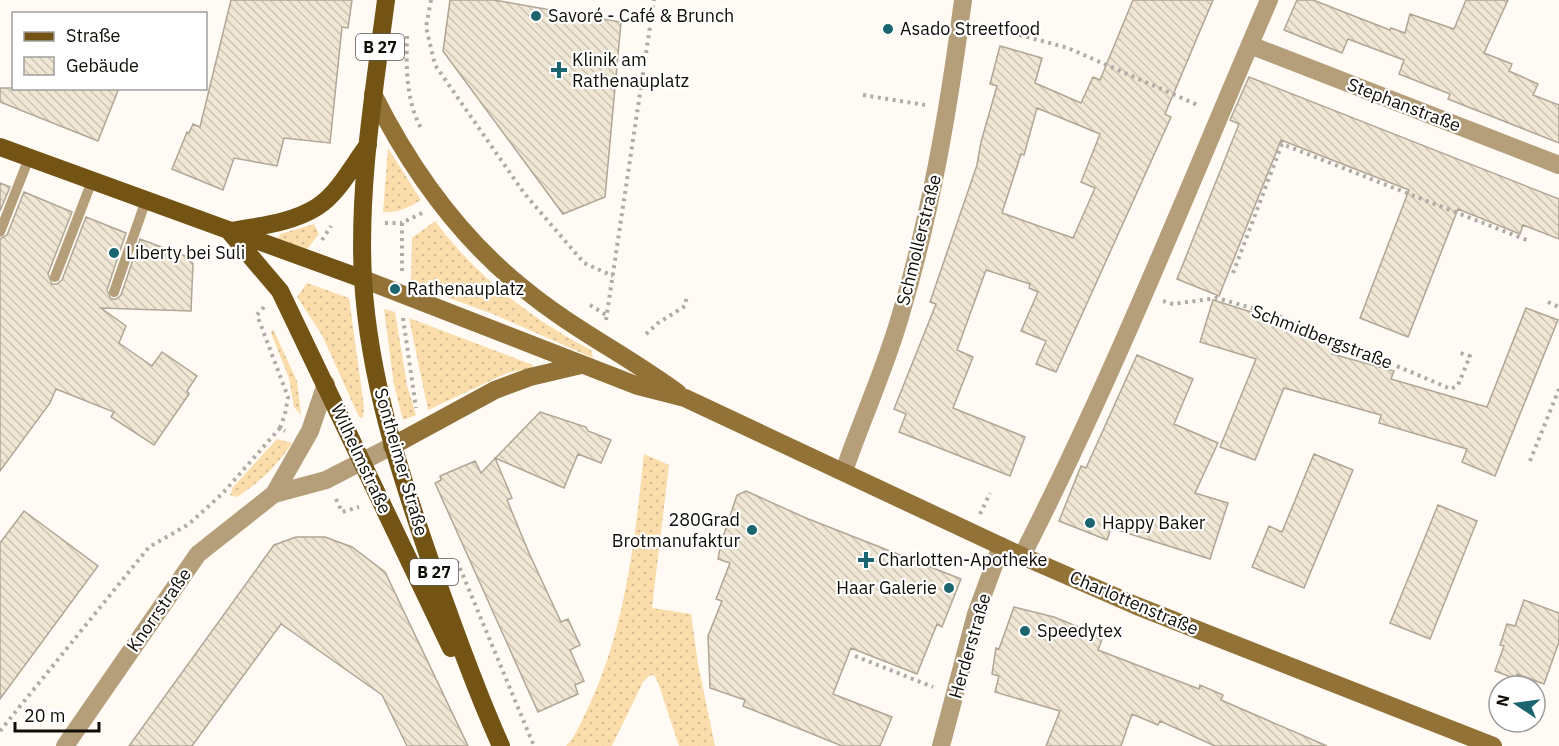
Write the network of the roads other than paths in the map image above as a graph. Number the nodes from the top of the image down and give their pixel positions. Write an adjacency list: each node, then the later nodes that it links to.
1 (386, 0): 5 (main road, B 27)
2 (963, 0): 22 (street, Schmollerstraße)
3 (1269, 0): 4 (street)
4 (1250, 45): 9 (street, Stephanstraße); 25 (street)
5 (373, 94): 6 (main road, Sontheimer Straße / B 27); 19 (main road, Charlottenstraße)
6 (369, 144): 12 (main road); 15 (main road, Sontheimer Straße / B 27)
7 (0, 147): 8 (main road, Wilhelmstraße)
8 (29, 158): 10 (main road, Wilhelmstraße); 13 (lane)
9 (1559, 165)
10 (92, 181): 11 (main road, Wilhelmstraße); 14 (lane)
11 (146, 200): 12 (main road, Wilhelmstraße); 16 (lane)
12 (229, 231): 15 (main road, Wilhelmstraße); 18 (main road, Wilhelmstraße / B 27)
13 (0, 232)
14 (55, 277)
15 (363, 279): 17 (main road, Charlottenstraße); 20 (main road, Sontheimer Straße / B 27)
16 (114, 292)
17 (583, 365): 19 (main road, Charlottenstraße); 20 (main road)
18 (326, 384): 21 (main road, Wilhelmstraße / B 27); 23 (street, Knorrstraße)
19 (685, 398): 22 (main road, Charlottenstraße)
20 (392, 446): 21 (street, Knorrstraße); 26 (main road, Sontheimer Straße / B 27)
21 (361, 461): 23 (street, Knorrstraße); 26 (main road, Wilhelmstraße / B 27)
22 (844, 471): 24 (main road, Charlottenstraße)
23 (274, 494): 27 (street, Knorrstraße)
24 (1001, 546): 25 (main road, Charlottenstraße); 29 (street, Herderstraße)
25 (1022, 556): 30 (main road, Charlottenstraße)
26 (478, 697): 28 (main road, Sontheimer Straße / B 27)
27 (65, 746)
28 (501, 746)
29 (941, 746)
30 (1493, 746)

